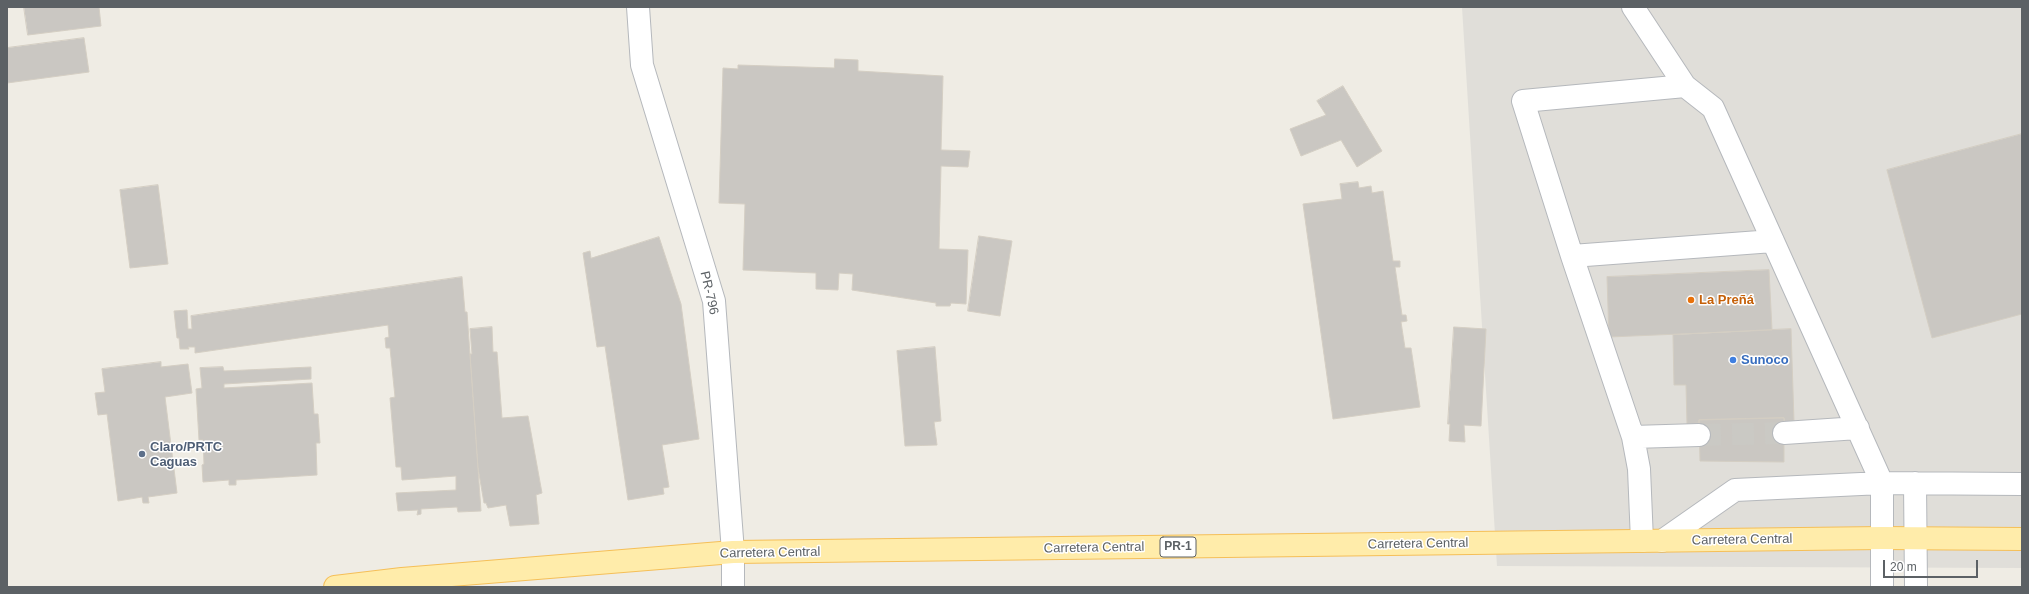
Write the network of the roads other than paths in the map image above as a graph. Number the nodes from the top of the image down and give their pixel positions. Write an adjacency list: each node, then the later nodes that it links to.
1 (638, 7): 17 (street, PR-796 / PR-796)
2 (1633, 7): 3 (street)
3 (1685, 86): 4 (street); 5 (street)
4 (1772, 241): 5 (street); 6 (street)
5 (1572, 256): 9 (street)
6 (1858, 428): 7 (street); 10 (street)
7 (1784, 433)
8 (1699, 435): 9 (street)
9 (1632, 437): 16 (street)
10 (1882, 483): 11 (street); 13 (street); 16 (street)
11 (1915, 483): 12 (street); 14 (street)
12 (2022, 484)
13 (1882, 538): 14 (main road, Carretera Central / PR-1); 16 (main road, Carretera Central / PR-1); 20 (street)
14 (1916, 538): 15 (main road, Carretera Central / PR-1); 21 (street)
15 (2022, 539)
16 (1652, 541): 17 (main road, Carretera Central / PR-1)
17 (733, 552): 18 (main road, Carretera Central / PR-1); 19 (street, PR-796 / PR-796)
18 (335, 587)
19 (733, 587)
20 (1882, 587)
21 (1916, 587)

